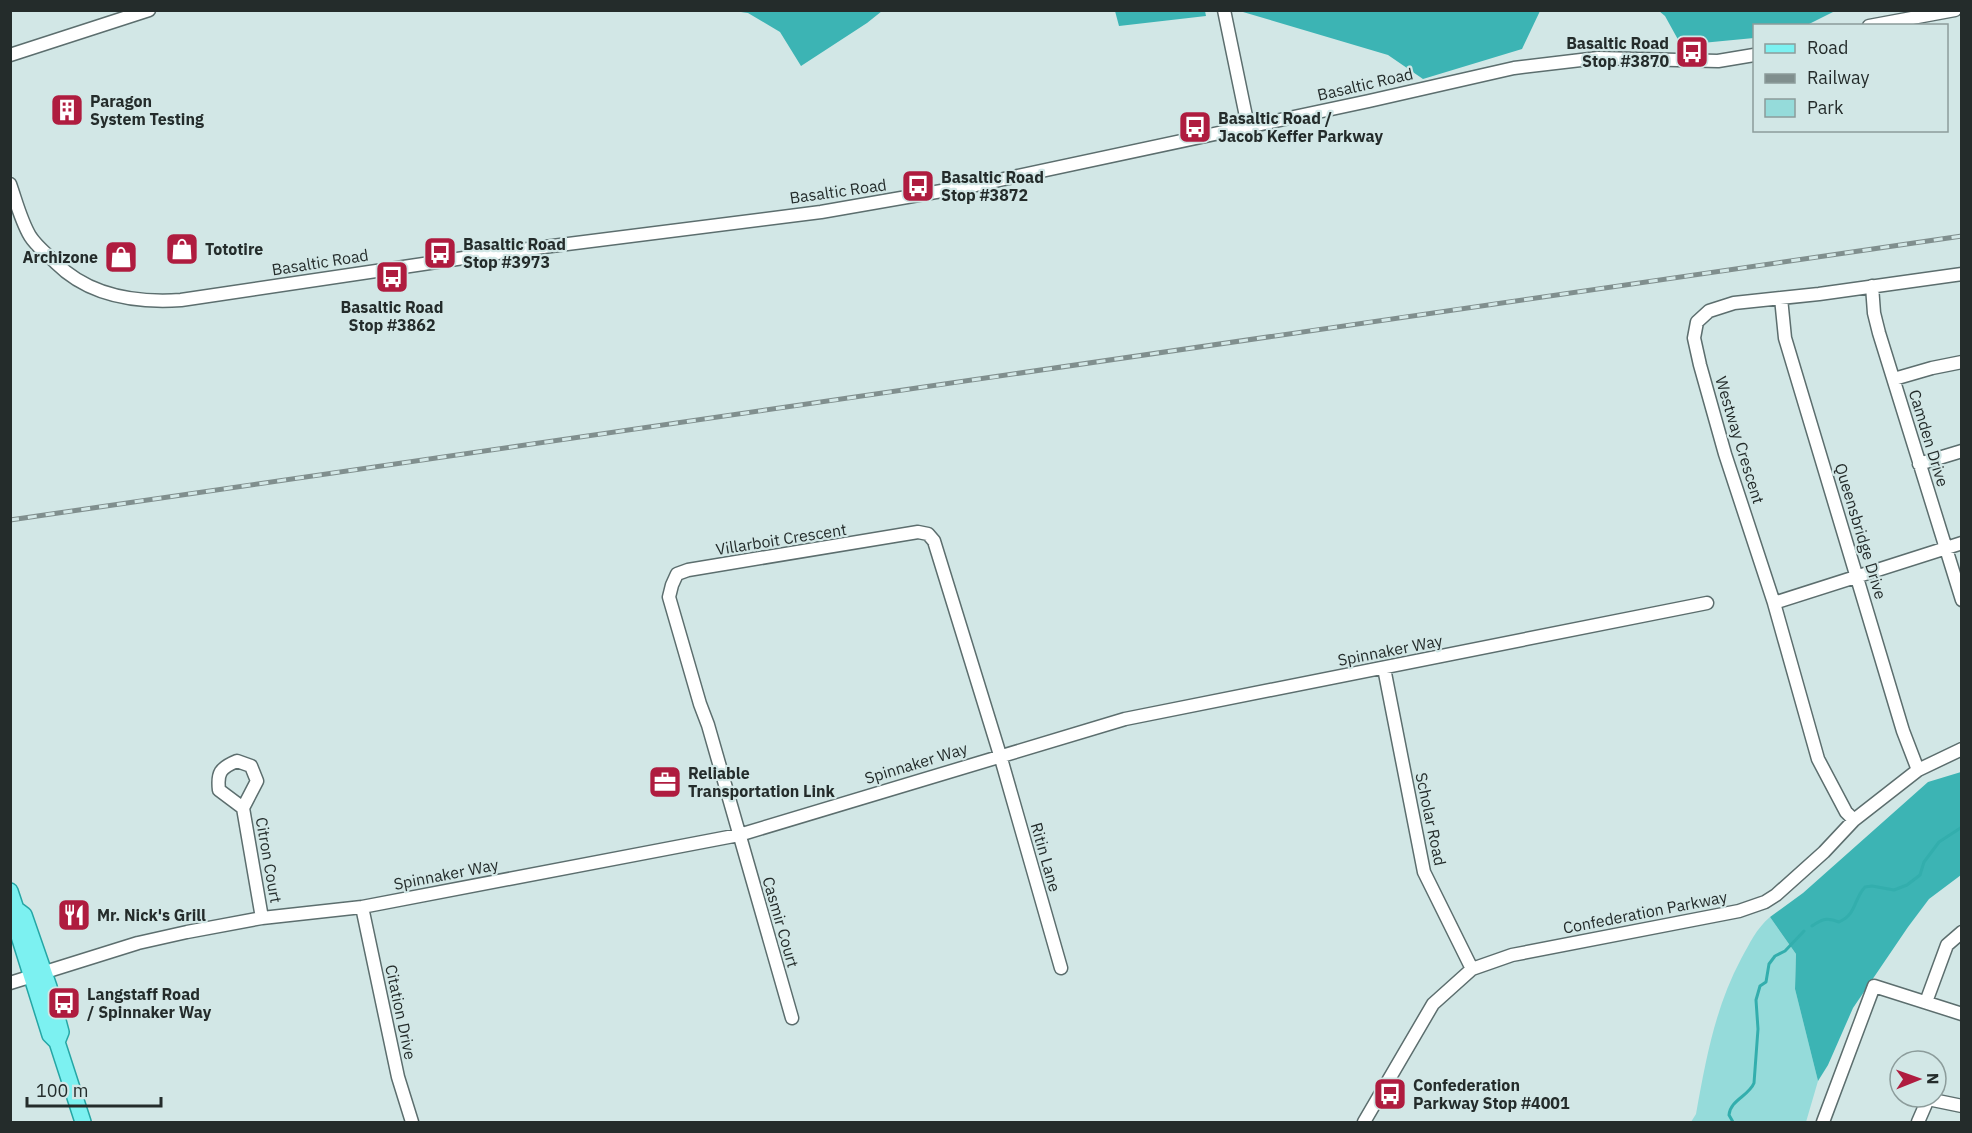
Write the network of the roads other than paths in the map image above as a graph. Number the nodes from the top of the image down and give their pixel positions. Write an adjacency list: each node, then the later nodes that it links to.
1 (149, 10): 5 (street)
2 (1224, 10): 7 (street)
3 (1955, 10): 4 (street)
4 (1880, 24)
5 (10, 55)
6 (1753, 55): 7 (street, Basaltic Road)
7 (1248, 126): 8 (street, Basaltic Road)
8 (10, 184)
9 (1962, 274): 10 (street, Westway Crescent)
10 (1872, 286): 11 (street, Westway Crescent); 13 (street, Camden Drive)
11 (1781, 298): 18 (street, Queensbridge Drive); 21 (street, Westway Crescent)
12 (1962, 362): 13 (street)
13 (1894, 380): 15 (street, Camden Drive)
14 (1962, 451): 15 (street)
15 (1919, 464): 17 (street, Camden Drive)
16 (1962, 543): 17 (street)
17 (1947, 548): 18 (street); 19 (street, Camden Drive)
18 (1857, 578): 21 (street); 25 (street, Queensbridge Drive)
19 (1962, 600)
20 (1707, 603): 22 (street, Spinnaker Way)
21 (1774, 603): 27 (street, Westway Crescent)
22 (1384, 668): 24 (street, Spinnaker Way); 34 (street, Scholar Road)
23 (1962, 749): 25 (street, Confederation Parkway)
24 (1000, 755): 28 (street, Spinnaker Way); 28 (street, Villarboit Crescent); 33 (street, Ritin Lane)
25 (1918, 770): 27 (street, Confederation Parkway)
26 (243, 808): 31 (street, Citron Court)
27 (1854, 820): 34 (street, Confederation Parkway)
28 (739, 835): 30 (street, Spinnaker Way); 39 (street, Casmir Court)
29 (10, 891): 35 (main road)
30 (362, 907): 31 (street, Spinnaker Way); 42 (street, Citation Drive)
31 (262, 918): 35 (street, Spinnaker Way)
32 (1962, 932): 37 (street)
33 (1061, 968)
34 (1472, 969): 43 (street, Confederation Parkway)
35 (38, 975): 36 (street, Spinnaker Way); 41 (main road)
36 (10, 983)
37 (1926, 1002): 38 (street); 44 (street)
38 (1962, 1014)
39 (792, 1018)
40 (1962, 1106): 45 (street)
41 (83, 1122)
42 (412, 1122)
43 (1364, 1122)
44 (1823, 1122)
45 (1918, 1122)

